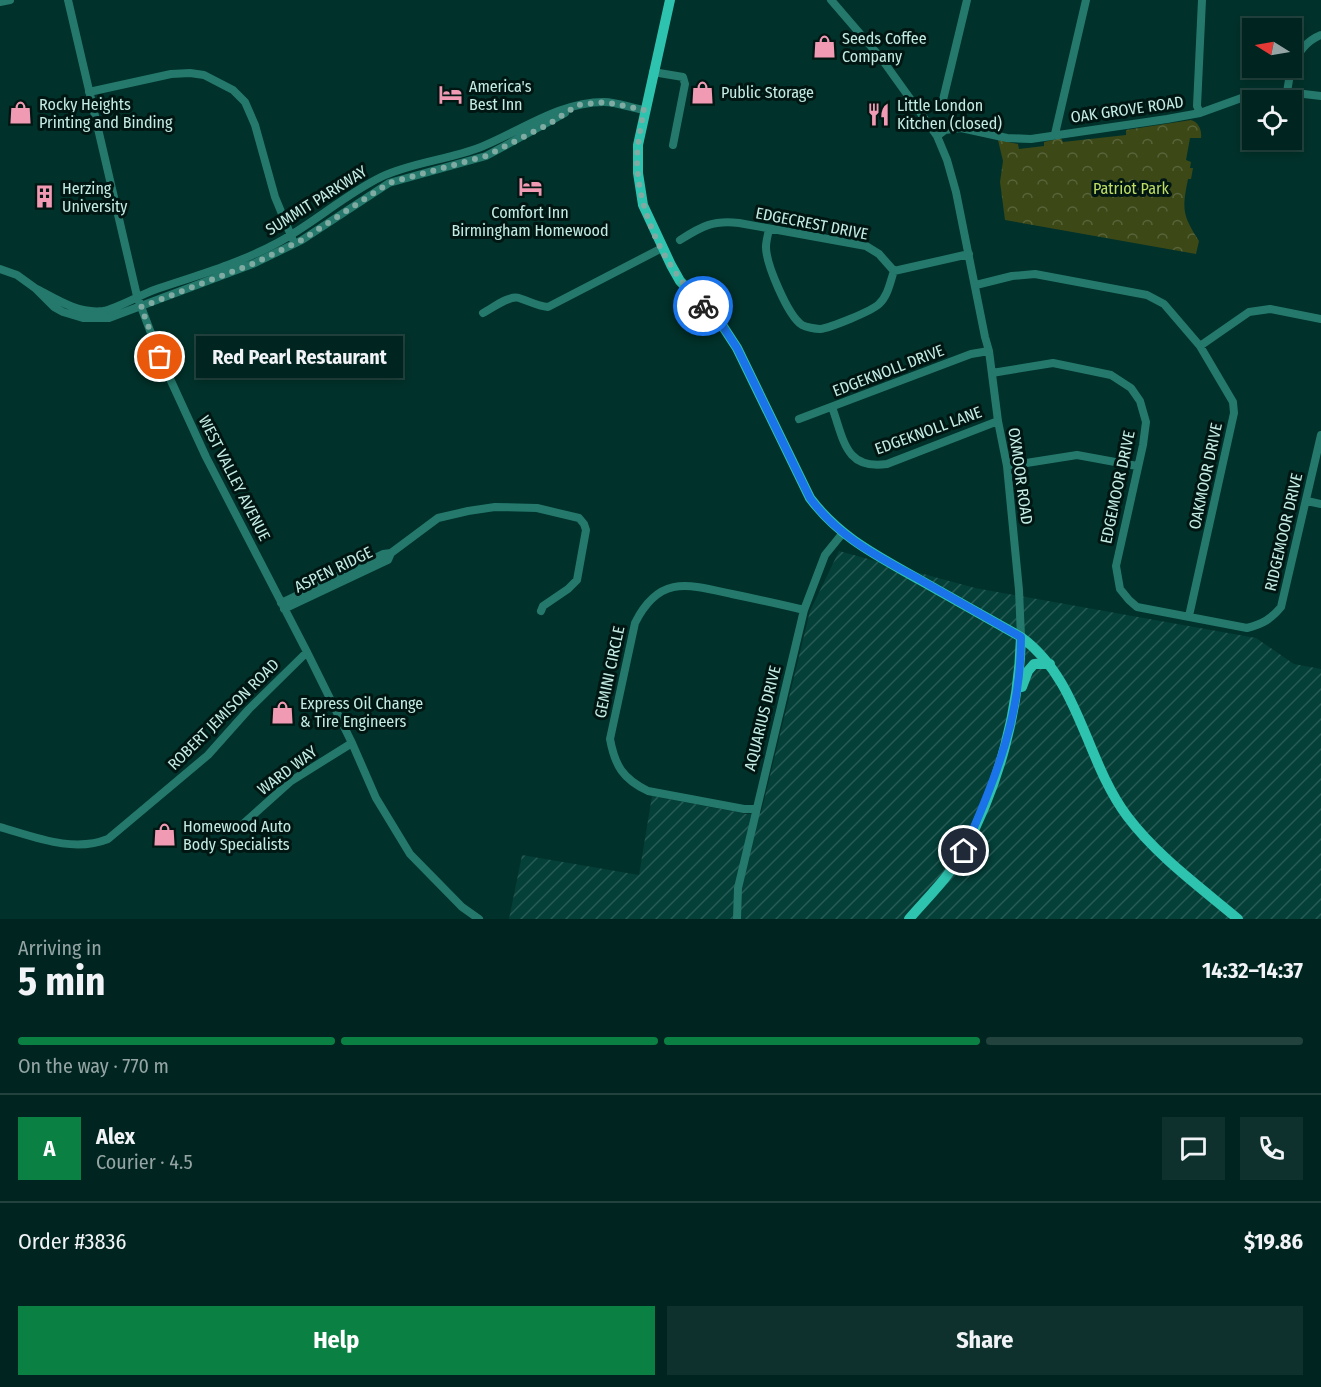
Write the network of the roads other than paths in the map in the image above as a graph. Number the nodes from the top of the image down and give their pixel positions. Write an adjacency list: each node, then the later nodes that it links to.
1 (10, 0): 8 (street)
2 (68, 0): 12 (street, WEST VALLEY AVENUE)
3 (670, 0): 11 (main road)
4 (831, 0): 20 (street, OXMOOR ROAD)
5 (967, 0): 16 (street)
6 (1086, 0): 19 (street)
7 (1202, 0): 18 (street)
8 (0, 2)
9 (1321, 35): 10 (street)
10 (1302, 48)
11 (653, 72): 17 (main road); 21 (street)
12 (89, 92): 23 (street); 31 (street, WEST VALLEY AVENUE)
13 (1302, 94): 14 (street, OAK GROVE ROAD)
14 (1321, 96)
15 (1242, 98): 18 (street, OAK GROVE ROAD)
16 (942, 104)
17 (644, 110): 23 (street, SUMMIT PARKWAY); 25 (main road)
18 (1200, 113): 19 (street, OAK GROVE ROAD)
19 (1055, 134): 20 (street, OAK GROVE ROAD)
20 (937, 136): 26 (street, OXMOOR ROAD)
21 (673, 145)
22 (769, 229): 24 (street, EDGECREST DRIVE); 28 (street, EDGECREST DRIVE); 28 (street)
23 (293, 239): 31 (street, SUMMIT PARKWAY); 32 (street, SUMMIT PARKWAY)
24 (680, 240)
25 (662, 248): 33 (street); 46 (main road)
26 (969, 254): 28 (street); 29 (street, OXMOOR ROAD)
27 (0, 269): 30 (street)
28 (894, 271)
29 (976, 285): 35 (street, OAKMOOR DRIVE); 36 (street, OXMOOR ROAD)
30 (35, 288): 31 (street, SUMMIT PARKWAY); 32 (street, SUMMIT PARKWAY)
31 (137, 296): 32 (street, WEST VALLEY AVENUE)
32 (141, 307): 47 (street, WEST VALLEY AVENUE)
33 (483, 313)
34 (1321, 319): 35 (street)
35 (1200, 346): 50 (street, OAKMOOR DRIVE)
36 (989, 351): 37 (street, OXMOOR ROAD); 38 (street, EDGEKNOLL DRIVE)
37 (992, 373): 40 (street, OXMOOR ROAD); 43 (street, EDGEMOOR DRIVE)
38 (832, 407): 39 (street, EDGEKNOLL DRIVE); 40 (street, EDGEKNOLL LANE)
39 (799, 419)
40 (998, 421): 42 (street, OXMOOR ROAD)
41 (1321, 435): 44 (street, RIDGEMOOR DRIVE)
42 (1007, 466): 43 (street); 51 (street, OXMOOR ROAD)
43 (1137, 466): 50 (street, EDGEMOOR DRIVE)
44 (1306, 501): 45 (street); 50 (street, RIDGEMOOR DRIVE)
45 (1321, 504)
46 (842, 534): 48 (street, AQUARIUS DRIVE); 51 (main road)
47 (283, 606): 49 (street, ASPEN RIDGE); 52 (street, WEST VALLEY AVENUE)
48 (804, 610): 56 (street, AQUARIUS DRIVE); 56 (street, GEMINI CIRCLE)
49 (541, 611)
50 (1189, 616)
51 (1021, 637): 53 (main road); 54 (main road)
52 (307, 652): 55 (street, WEST VALLEY AVENUE); 58 (street, ROBERT JEMISON ROAD)
53 (1050, 664): 54 (main road); 62 (main road)
54 (1017, 699): 61 (main road)
55 (352, 743): 57 (street, WARD WAY); 59 (street, WEST VALLEY AVENUE)
56 (755, 809): 60 (street, AQUARIUS DRIVE)
57 (243, 824)
58 (0, 827)
59 (479, 919)
60 (737, 919)
61 (909, 919)
62 (1238, 919)

